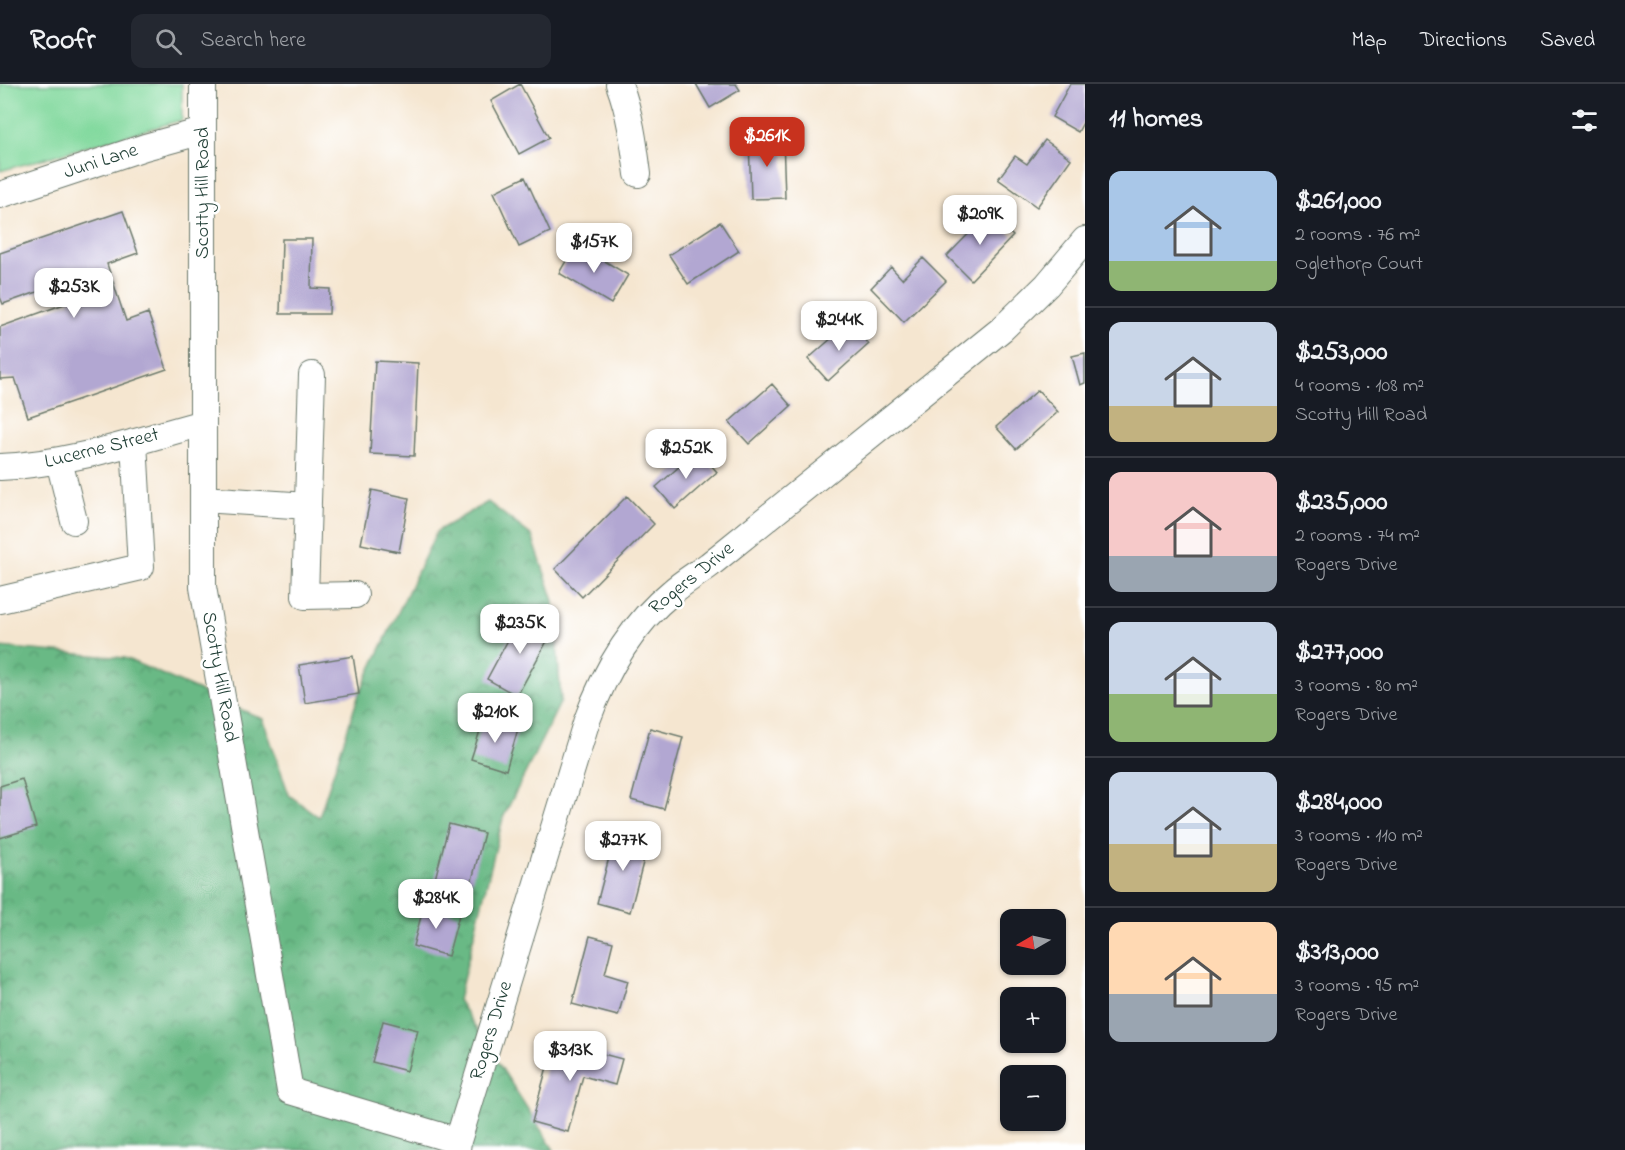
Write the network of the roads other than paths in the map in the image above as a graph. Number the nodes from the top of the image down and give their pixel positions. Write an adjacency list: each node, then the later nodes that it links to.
1 (203, 84): 3 (street, Scotty Hill Road)
2 (619, 84): 4 (street)
3 (203, 131): 5 (street, Juni Lane); 8 (street, Scotty Hill Road)
4 (638, 174)
5 (0, 195)
6 (1085, 240): 17 (street, Rogers Drive)
7 (312, 375): 13 (street)
8 (203, 423): 9 (street, Lucerne Street); 12 (street, Scotty Hill Road)
9 (134, 442): 10 (street, Lucerne Street); 16 (street)
10 (59, 461): 11 (street, Lucerne Street); 14 (street)
11 (0, 467)
12 (203, 499): 13 (street); 17 (street, Scotty Hill Road)
13 (308, 506): 15 (street)
14 (74, 521)
15 (355, 596)
16 (0, 600)
17 (457, 1145)

